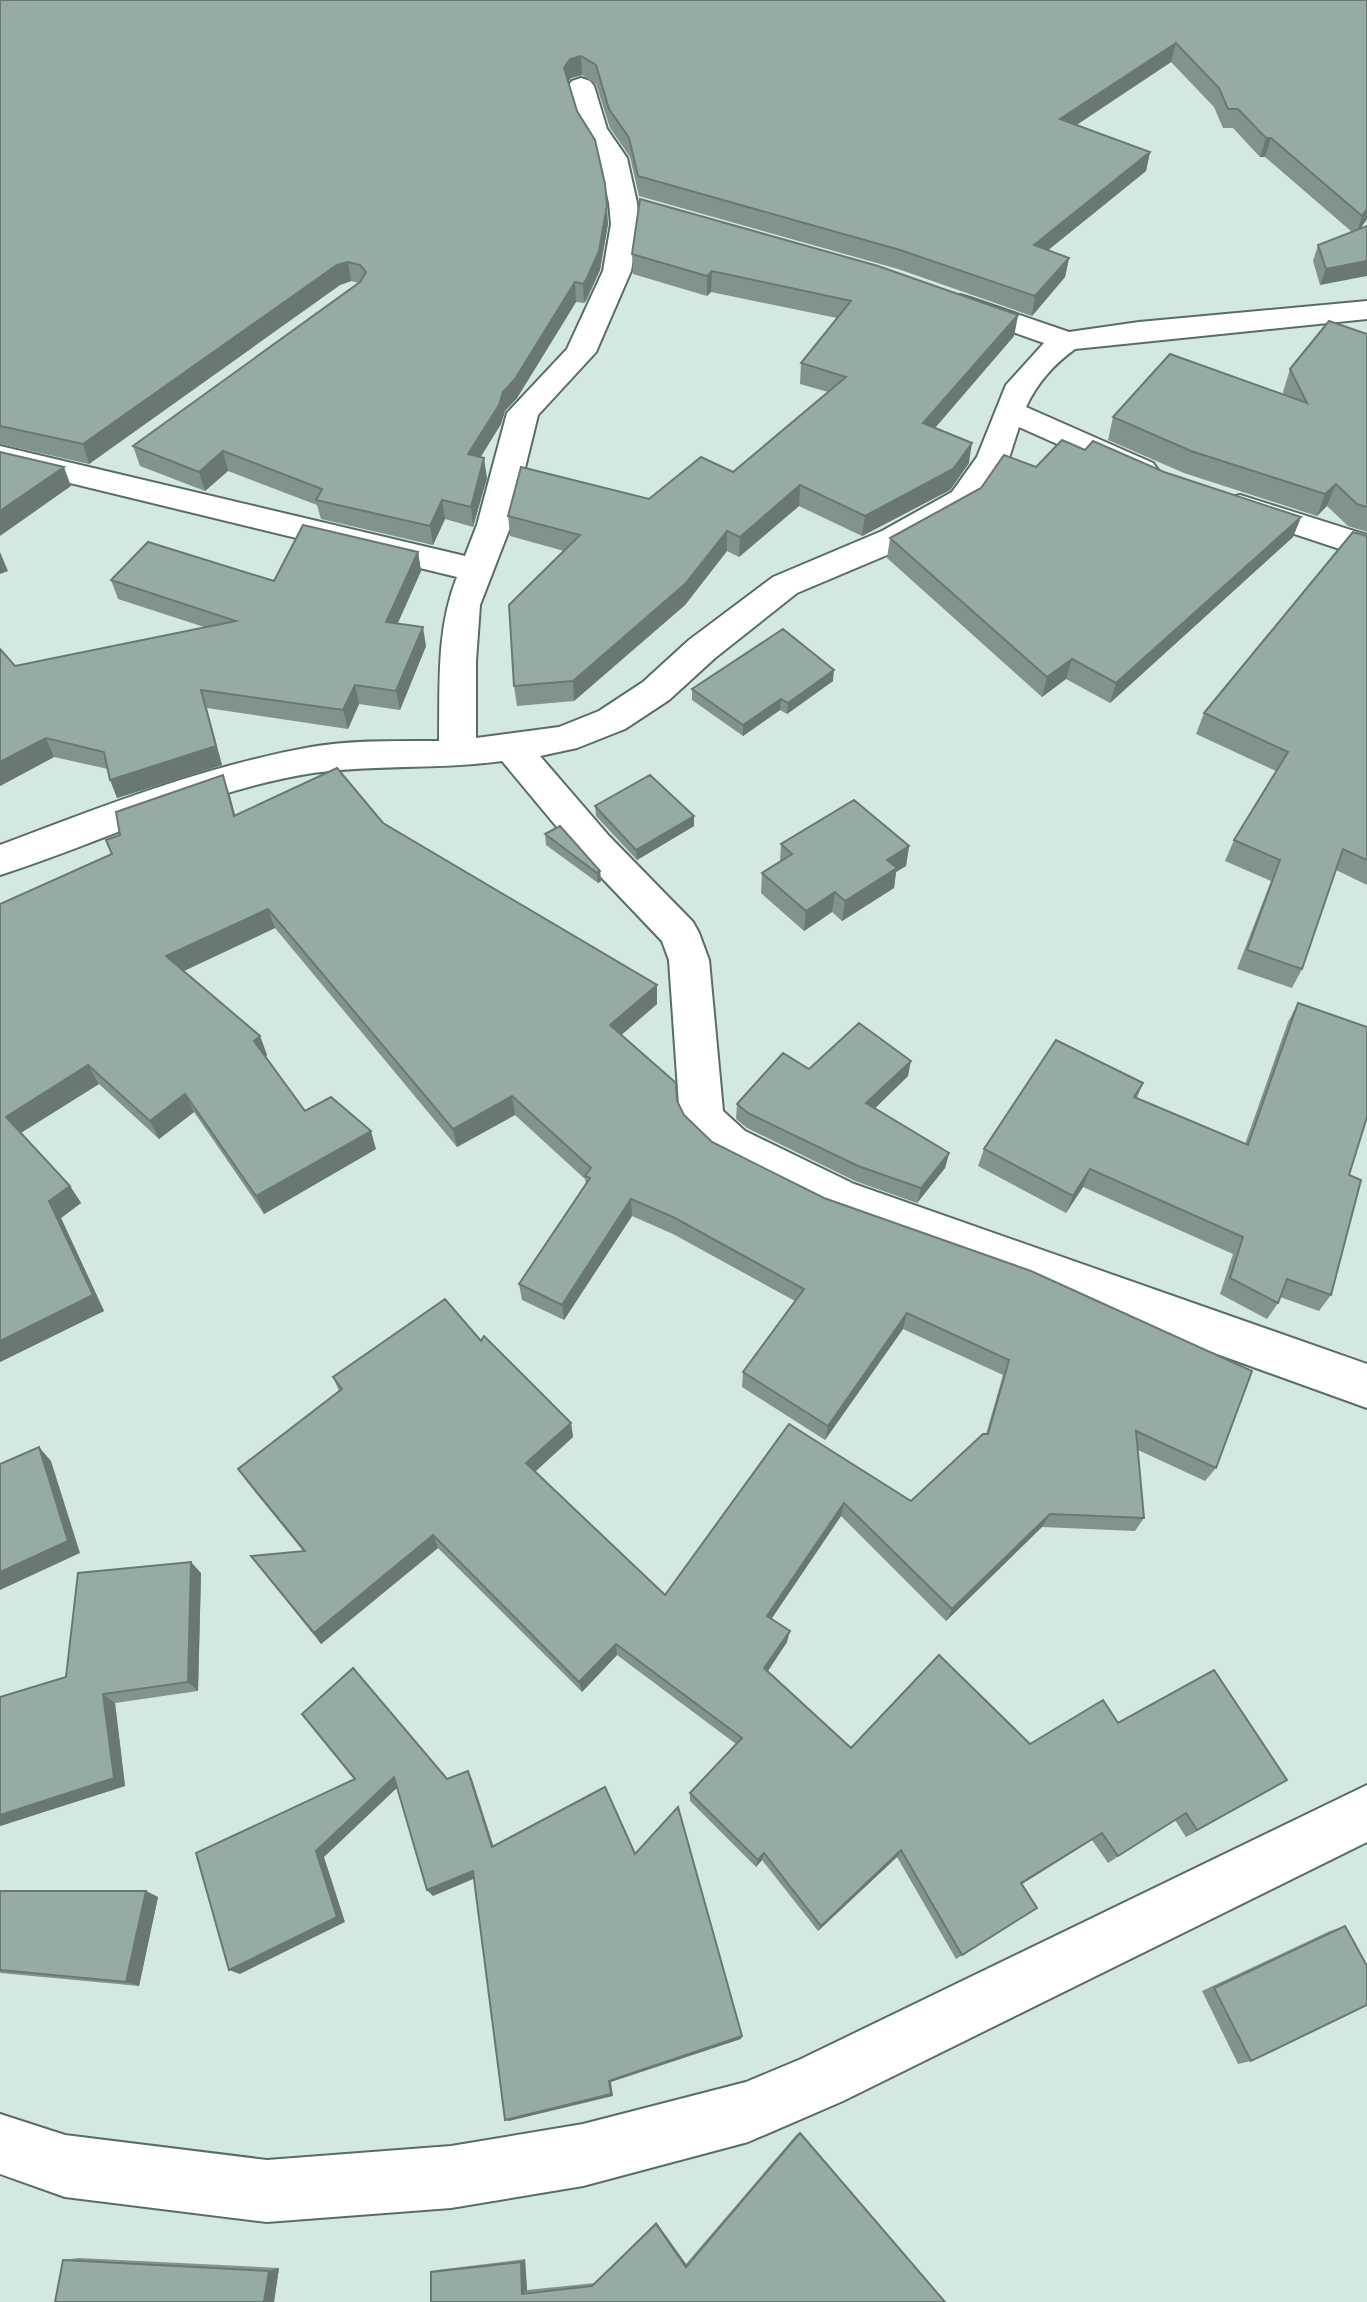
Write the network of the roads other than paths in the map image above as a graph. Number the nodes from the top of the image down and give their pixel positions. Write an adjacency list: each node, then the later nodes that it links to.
1 (581, 86): 12 (street)
2 (932, 294): 4 (street)
3 (1367, 310): 4 (street)
4 (1067, 341): 5 (street)
5 (1009, 411): 9 (street); 13 (street)
6 (132, 452): 8 (street)
7 (0, 456): 8 (street)
8 (94, 480): 12 (street)
9 (1171, 483)
10 (1214, 497): 11 (street)
11 (1367, 547)
12 (475, 570): 14 (street)
13 (513, 749): 14 (street); 16 (street)
14 (458, 754): 15 (street)
15 (0, 860)
16 (1367, 1386)
17 (1367, 1813): 18 (street)
18 (0, 2144)

